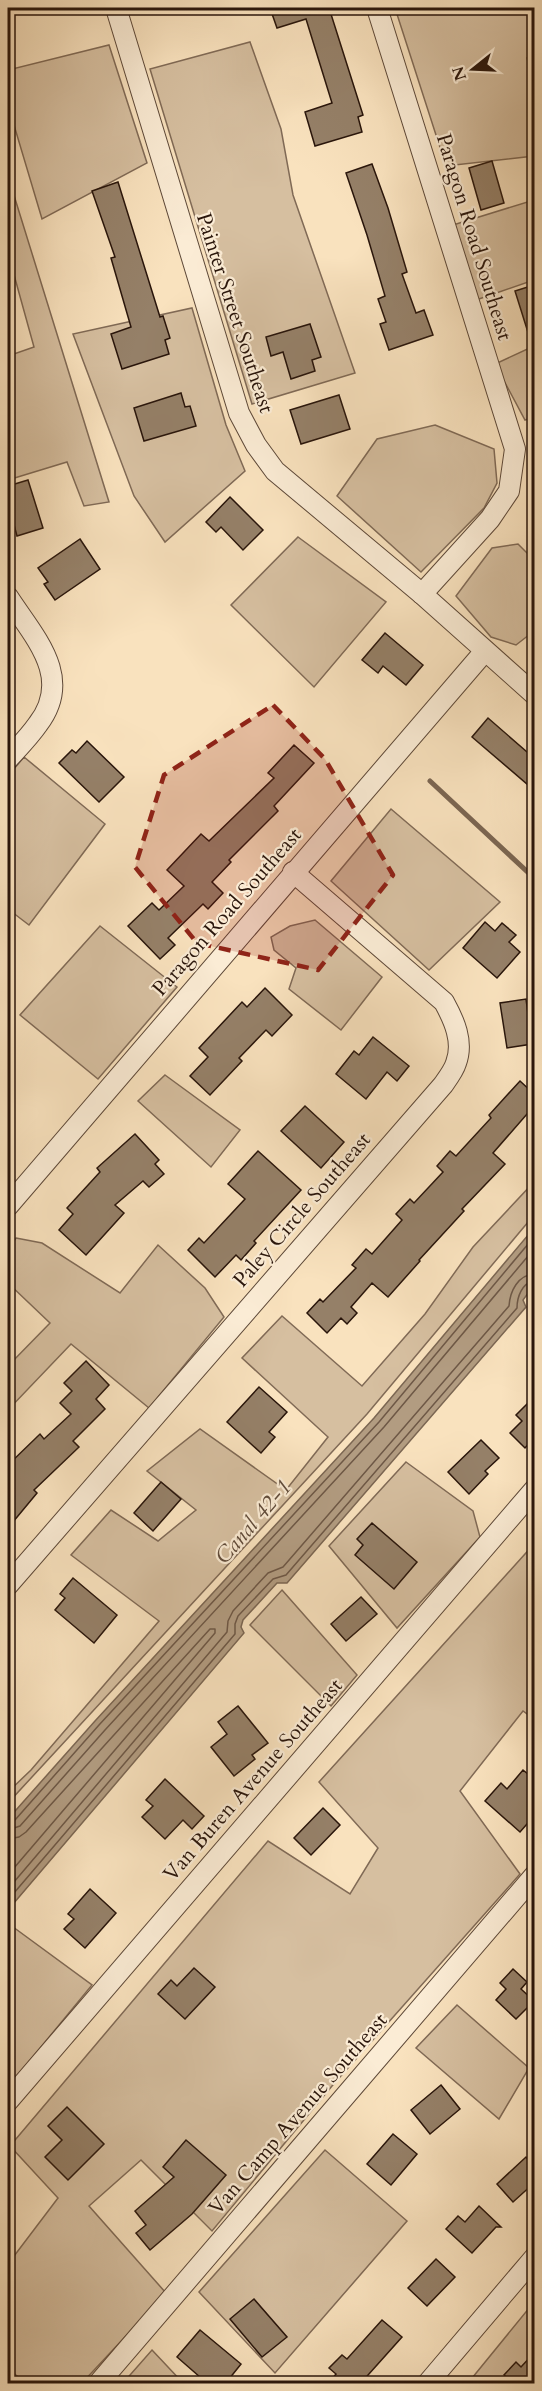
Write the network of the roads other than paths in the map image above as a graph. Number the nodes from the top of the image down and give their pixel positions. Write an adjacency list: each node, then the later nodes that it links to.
1 (116, 8): 3 (street, Painter Street Southeast)
2 (377, 8): 3 (street, Paragon Road Southeast)
3 (422, 594): 5 (street, Painter Street Southeast)
4 (8, 597): 7 (street)
5 (485, 651): 6 (street, Painter Street Southeast); 8 (street, Paragon Road Southeast)
6 (534, 694)
7 (8, 759)
8 (293, 872): 9 (street, Paragon Road Southeast); 11 (street, Paley Circle Southeast)
9 (8, 1206)
10 (534, 1490): 13 (street, Van Buren Avenue Southeast)
11 (8, 1585)
12 (534, 1876): 15 (street, Van Camp Avenue Southeast)
13 (8, 2101)
14 (534, 2258): 16 (street)
15 (98, 2384)
16 (427, 2384)

